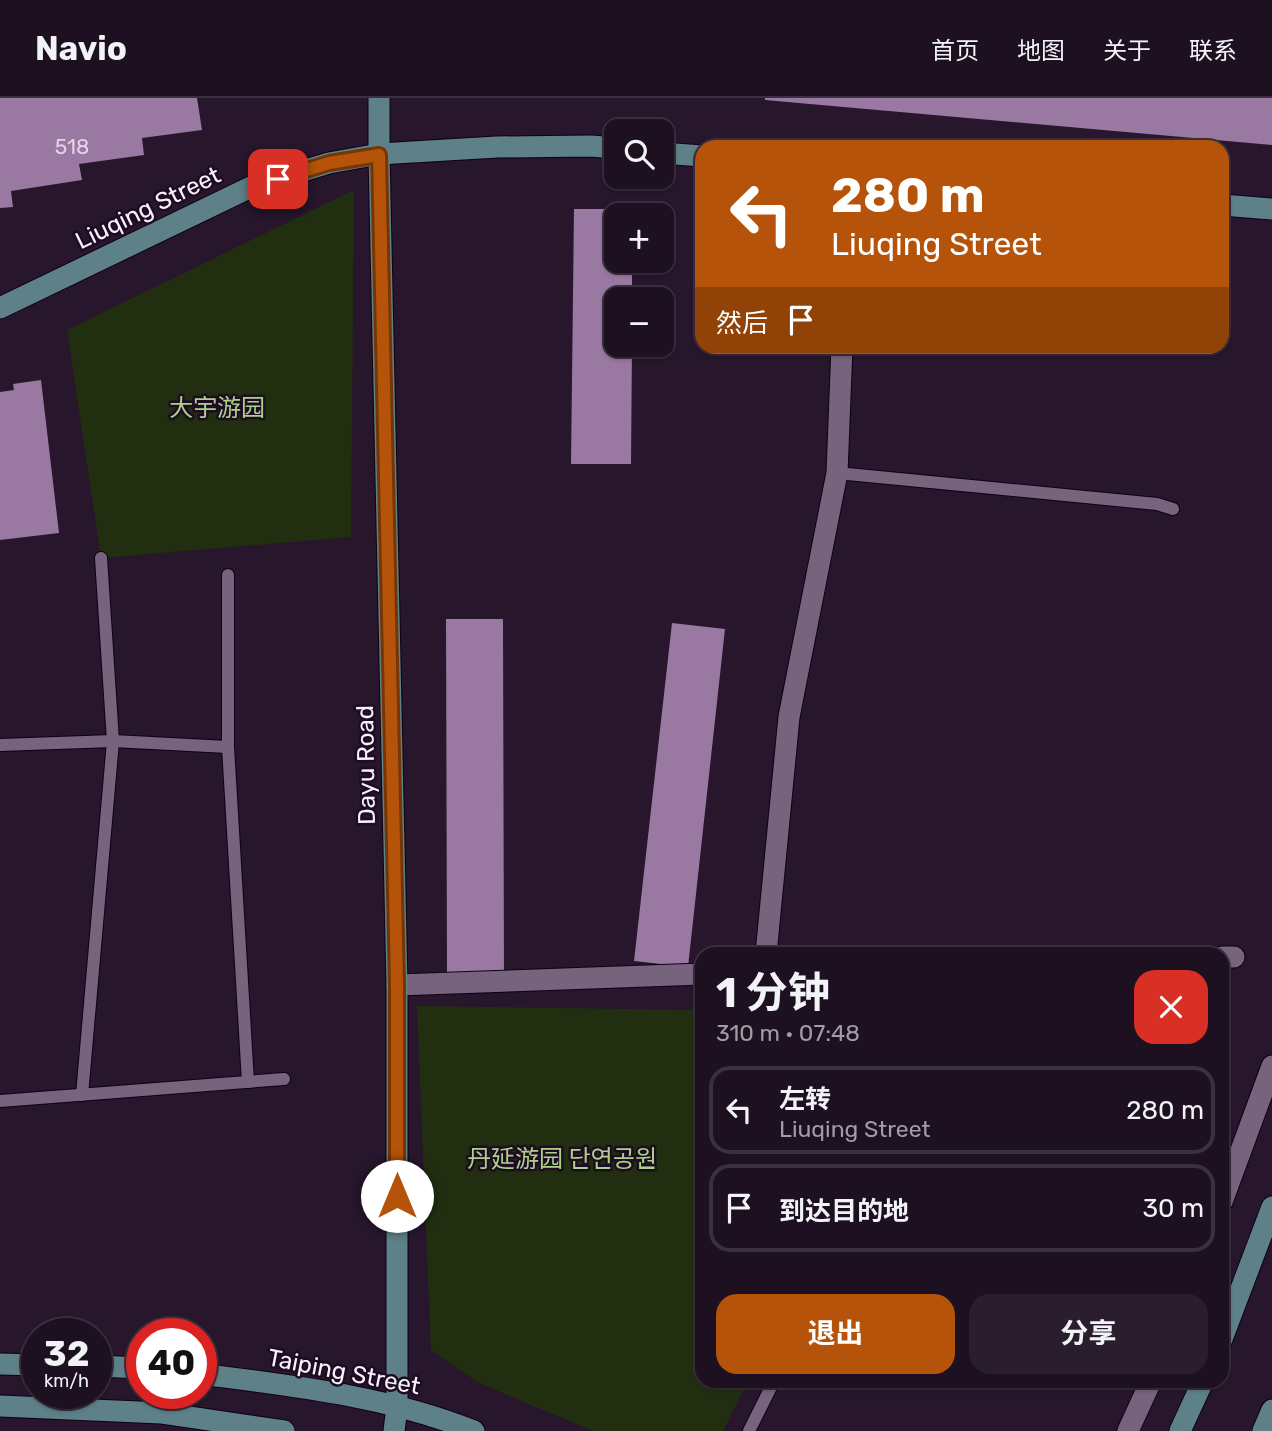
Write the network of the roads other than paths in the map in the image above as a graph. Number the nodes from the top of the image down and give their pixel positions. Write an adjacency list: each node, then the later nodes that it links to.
1 (379, 98): 4 (street, Dayu Road)
2 (604, 147): 4 (street, Liuqing Street)
3 (674, 154): 5 (street)
4 (379, 155): 8 (street, Liuqing Street); 19 (street, Dayu Road)
5 (695, 155)
6 (1229, 206): 7 (street)
7 (1272, 209)
8 (0, 308)
9 (842, 354): 10 (street)
10 (838, 473): 11 (lane); 17 (street)
11 (1173, 509)
12 (101, 558): 14 (lane)
13 (228, 575): 16 (lane)
14 (113, 741): 15 (lane); 16 (lane); 23 (lane)
15 (0, 745)
16 (228, 747): 22 (lane)
17 (767, 947)
18 (695, 974): 19 (street)
19 (397, 985): 35 (street, Dayu Road)
20 (1272, 1066): 25 (street)
21 (284, 1079): 22 (lane)
22 (248, 1082): 23 (lane)
23 (82, 1094): 24 (lane)
24 (0, 1101)
25 (1229, 1183)
26 (1272, 1207): 27 (street)
27 (1229, 1321)
28 (0, 1364): 29 (street)
29 (21, 1365)
30 (217, 1376): 35 (street, Taiping Street)
31 (770, 1388): 40 (lane)
32 (1148, 1388): 41 (street)
33 (1200, 1388): 42 (street)
34 (0, 1406): 37 (street)
35 (397, 1407): 38 (street, Dayu Road); 39 (street, Taiping Street)
36 (1272, 1410): 43 (street)
37 (284, 1431)
38 (394, 1431)
39 (474, 1431)
40 (749, 1431)
41 (1128, 1431)
42 (1180, 1431)
43 (1264, 1431)

